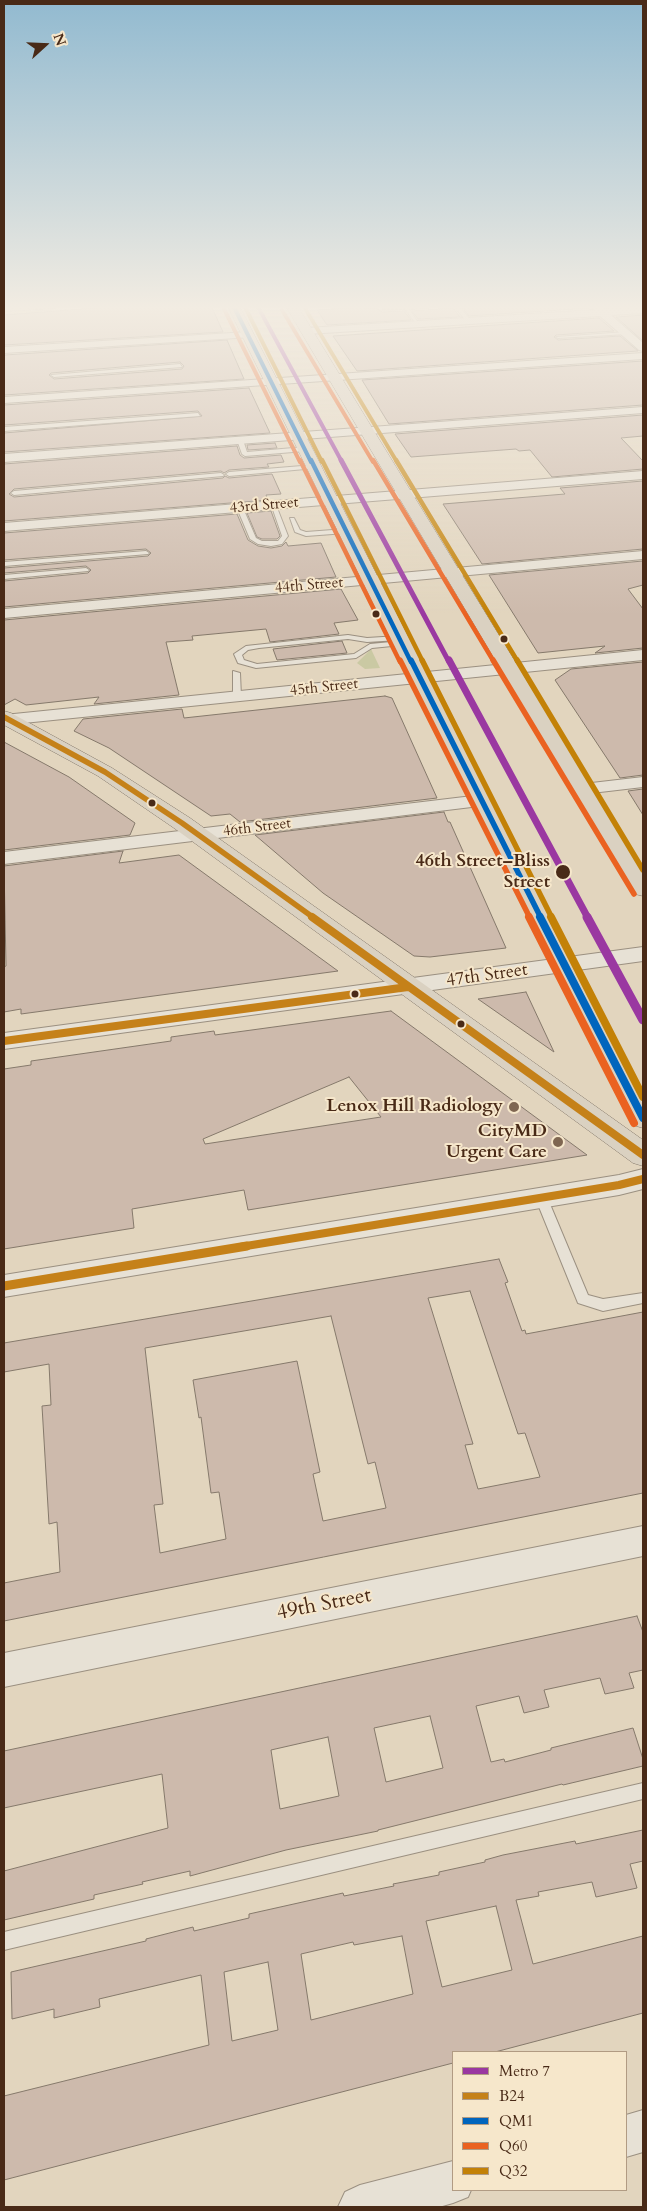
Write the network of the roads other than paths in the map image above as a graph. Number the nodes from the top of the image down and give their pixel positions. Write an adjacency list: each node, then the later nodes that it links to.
1 (285, 408): 7 (main road)
2 (353, 408): 6 (main road)
3 (643, 410): 6 (street)
4 (198, 415): 5 (lane)
5 (4, 429)
6 (366, 431): 7 (street); 14 (main road)
7 (302, 442): 8 (street); 9 (main road)
8 (4, 458)
9 (314, 467): 10 (lane); 15 (main road)
10 (229, 474)
11 (221, 475): 13 (lane)
12 (643, 475): 14 (street, 43rd Street)
13 (14, 493)
14 (406, 495): 15 (street, 43rd Street); 25 (main road)
15 (331, 501): 16 (street, 43rd Street); 20 (main road)
16 (273, 505): 17 (street, 43rd Street); 17 (lane)
17 (240, 508): 19 (street, 43rd Street)
18 (292, 518): 20 (lane)
19 (4, 528)
20 (346, 531): 27 (main road)
21 (146, 553): 23 (lane)
22 (643, 555): 25 (street, 44th Street)
23 (4, 564)
24 (86, 570): 26 (lane)
25 (452, 573): 27 (street, 44th Street); 31 (main road)
26 (4, 577)
27 (370, 580): 28 (street, 44th Street); 29 (main road)
28 (4, 614)
29 (401, 640): 29 (lane); 33 (main road)
30 (643, 655): 31 (street, 45th Street)
31 (510, 669): 33 (street, 45th Street); 37 (main road)
32 (236, 673): 34 (lane)
33 (420, 678): 34 (street, 45th Street); 38 (main road)
34 (237, 697): 35 (street, 45th Street)
35 (5, 719): 39 (main road)
36 (643, 782): 37 (street)
37 (583, 789): 41 (main road)
38 (481, 801): 39 (street, 46th Street); 43 (main road)
39 (199, 835): 40 (street, 46th Street); 44 (main road)
40 (4, 858)
41 (643, 889)
42 (643, 954): 43 (street, 47th Street)
43 (564, 965): 44 (street, 47th Street); 46 (main road)
44 (408, 987): 45 (street, 47th Street); 47 (main road)
45 (4, 1041)
46 (643, 1118)
47 (643, 1155)
48 (643, 1179): 49 (street)
49 (541, 1197): 50 (street); 51 (lane)
50 (4, 1286)
51 (643, 1298)
52 (643, 1541): 53 (street, 49th Street)
53 (4, 1670)
54 (643, 1791): 55 (lane)
55 (4, 1941)
56 (643, 2131): 57 (street)
57 (627, 2136)
58 (452, 2182): 59 (street)
59 (360, 2207)

